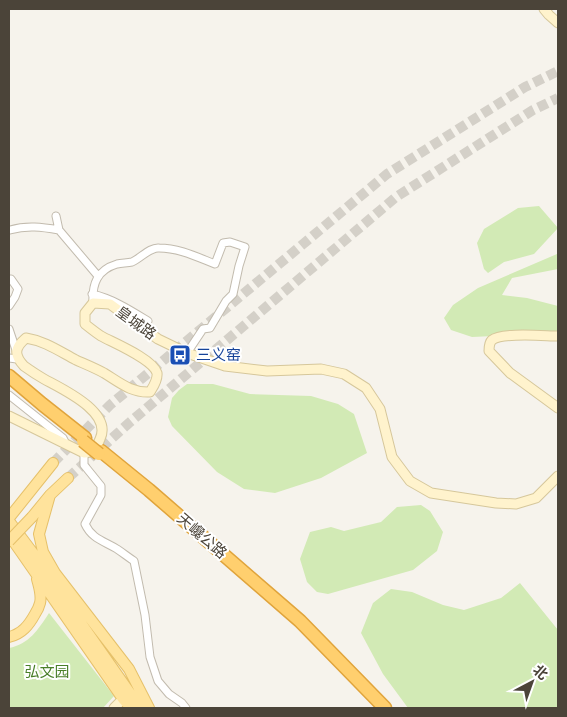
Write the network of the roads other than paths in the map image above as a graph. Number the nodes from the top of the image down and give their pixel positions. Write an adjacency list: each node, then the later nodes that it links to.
1 (544, 9): 2 (street)
2 (558, 23)
3 (56, 216): 5 (street)
4 (10, 230): 5 (street)
5 (59, 230): 6 (street)
6 (98, 276): 8 (street); 13 (street)
7 (9, 279): 9 (street)
8 (93, 299): 10 (street); 13 (street, 皇城路); 14 (street, 皇城路)
9 (9, 306)
10 (148, 321)
11 (9, 329): 14 (street)
12 (558, 336): 17 (street)
13 (187, 353): 23 (street, 皇城路)
14 (14, 356): 20 (street)
15 (9, 378): 20 (highway, 天巉公路)
16 (9, 395): 19 (street)
17 (558, 408)
18 (9, 416): 19 (street)
19 (66, 444): 20 (street)
20 (84, 444): 21 (highway, 天巉公路); 36 (street)
21 (100, 452): 37 (highway, 天巉公路); 38 (highway, 天巉公路)
22 (53, 462): 26 (main road)
23 (558, 476)
24 (68, 478): 25 (main road)
25 (50, 495): 28 (main road, bridge); 35 (main road)
26 (9, 520): 31 (main road)
27 (9, 536): 29 (main road)
28 (9, 541)
29 (35, 571): 30 (main road); 31 (main road)
30 (9, 637)
31 (126, 696): 32 (street); 33 (main road); 34 (main road)
32 (114, 708)
33 (131, 708)
34 (144, 708)
35 (148, 708)
36 (186, 708)
37 (379, 708)
38 (385, 708)

